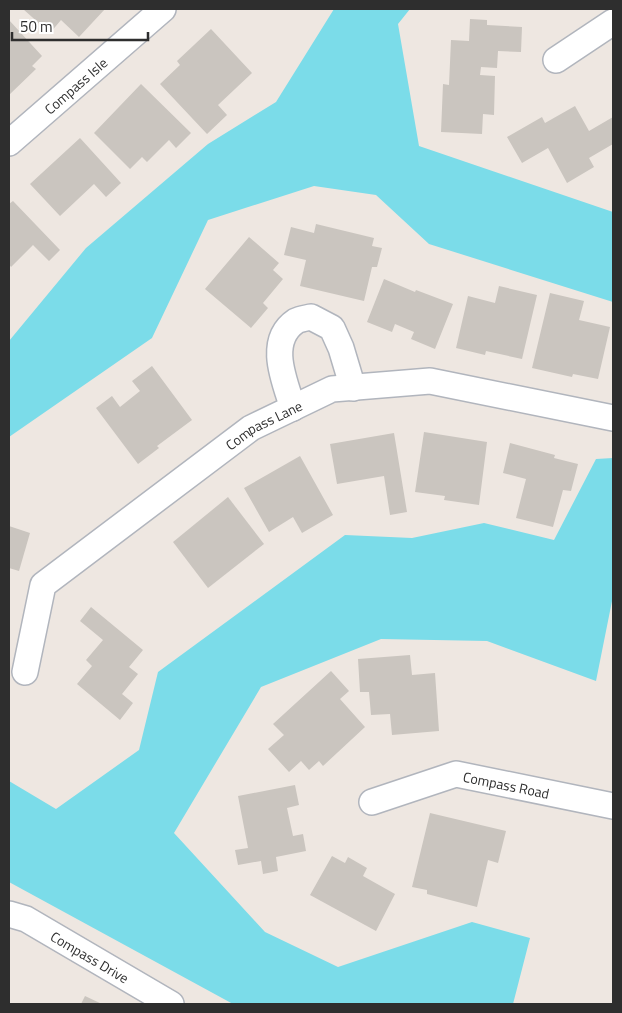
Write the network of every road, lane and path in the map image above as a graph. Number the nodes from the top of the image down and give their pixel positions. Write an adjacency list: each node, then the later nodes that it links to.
1 (164, 9): 4 (street, Compass Isle)
2 (613, 22): 3 (street)
3 (556, 60)
4 (9, 143)
5 (353, 388): 6 (street, Compass Lane); 6 (street); 7 (street, Compass Lane)
6 (293, 408): 8 (street, Compass Lane)
7 (613, 418)
8 (26, 672)
9 (372, 802): 10 (street, Compass Road)
10 (613, 806)
11 (9, 914): 12 (street, Compass Drive)
12 (171, 1004)

